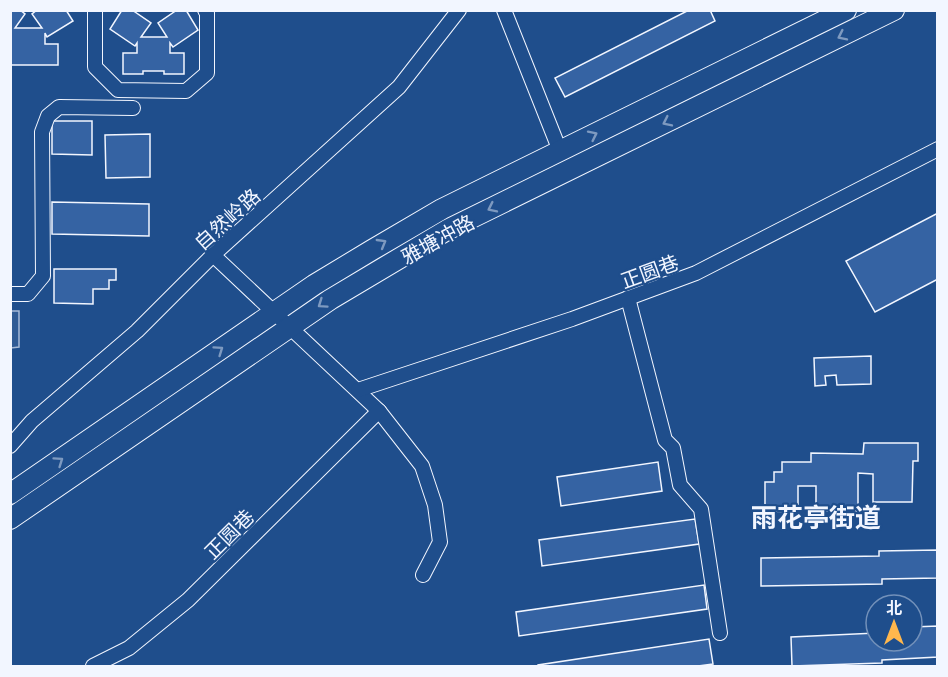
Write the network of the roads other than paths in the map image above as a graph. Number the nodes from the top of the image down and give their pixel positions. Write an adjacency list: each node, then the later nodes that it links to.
1 (94, 10): 2 (street)
2 (205, 10)
3 (459, 10): 10 (street, 自然岭路)
4 (504, 10): 9 (street)
5 (846, 10): 9 (street, 雅塘冲路, one-way to 5)
6 (894, 10): 14 (street, 雅塘冲路, one-way to 14)
7 (134, 108): 11 (street)
8 (938, 149): 12 (street, 正圆巷)
9 (560, 151): 13 (street, 雅塘冲路, one-way to 9)
10 (213, 255): 13 (street); 17 (street, 自然岭路)
11 (10, 294)
12 (628, 298): 15 (street, 正圆巷); 21 (street)
13 (274, 312): 14 (street); 18 (street, 雅塘冲路, one-way to 13)
14 (290, 327): 15 (street); 19 (street, 雅塘冲路)
15 (358, 390): 16 (street)
16 (379, 411): 20 (street); 22 (street, 正圆巷)
17 (10, 446)
18 (10, 494)
19 (10, 519)
20 (423, 575)
21 (720, 633)
22 (93, 666)

